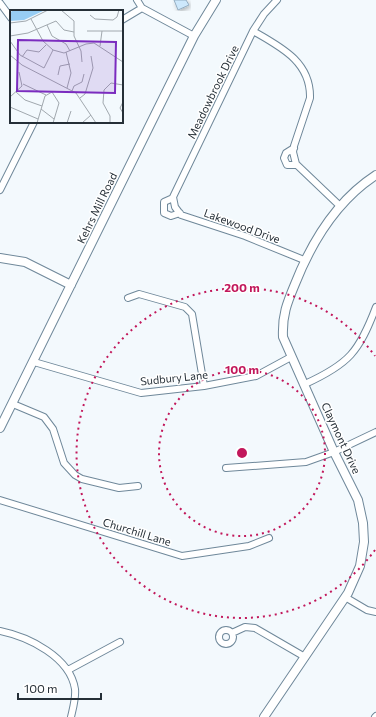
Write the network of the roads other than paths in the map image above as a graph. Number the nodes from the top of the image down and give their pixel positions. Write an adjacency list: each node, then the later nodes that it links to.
1 (137, 0): 5 (street)
2 (216, 0): 9 (street, Kehrs Mill Road)
3 (277, 0): 8 (street, Meadowbrook Drive)
4 (0, 3): 6 (street)
5 (142, 8): 7 (street); 9 (street)
6 (10, 17)
7 (123, 19)
8 (254, 31): 11 (street); 15 (street, Meadowbrook Drive)
9 (194, 36): 20 (street, Kehrs Mill Road)
10 (34, 123): 14 (street)
11 (294, 148): 12 (street); 12 (street)
12 (297, 165): 16 (street)
13 (376, 175): 16 (street, Claymont Drive)
14 (0, 190)
15 (173, 198): 17 (street); 17 (street, Meadowbrook Drive)
16 (340, 206): 19 (street, Claymont Drive)
17 (180, 213): 19 (street, Lakewood Drive)
18 (0, 258): 20 (street)
19 (304, 260): 23 (street, Claymont Drive)
20 (72, 285): 24 (street, Kehrs Mill Road)
21 (128, 298): 26 (street)
22 (376, 307): 25 (street)
23 (291, 357): 25 (street, Claymont Drive); 26 (street, Sudbury Lane)
24 (34, 362): 26 (street, Sudbury Lane); 27 (street, Kehrs Mill Road)
25 (304, 384): 30 (street, Claymont Drive)
26 (204, 386)
27 (13, 404): 28 (street, Kehrs Mill Road); 32 (street)
28 (0, 428)
29 (376, 432): 30 (street)
30 (334, 452): 31 (street); 35 (street, Claymont Drive)
31 (226, 468)
32 (138, 486)
33 (0, 500): 34 (street, Churchill Lane)
34 (269, 538)
35 (345, 597): 36 (street); 40 (street, Claymont Drive)
36 (376, 612)
37 (0, 631): 41 (street)
38 (232, 633): 40 (street)
39 (120, 642): 41 (street)
40 (305, 657): 43 (street, Claymont Drive)
41 (68, 670): 42 (street)
42 (71, 717)
43 (264, 717)

